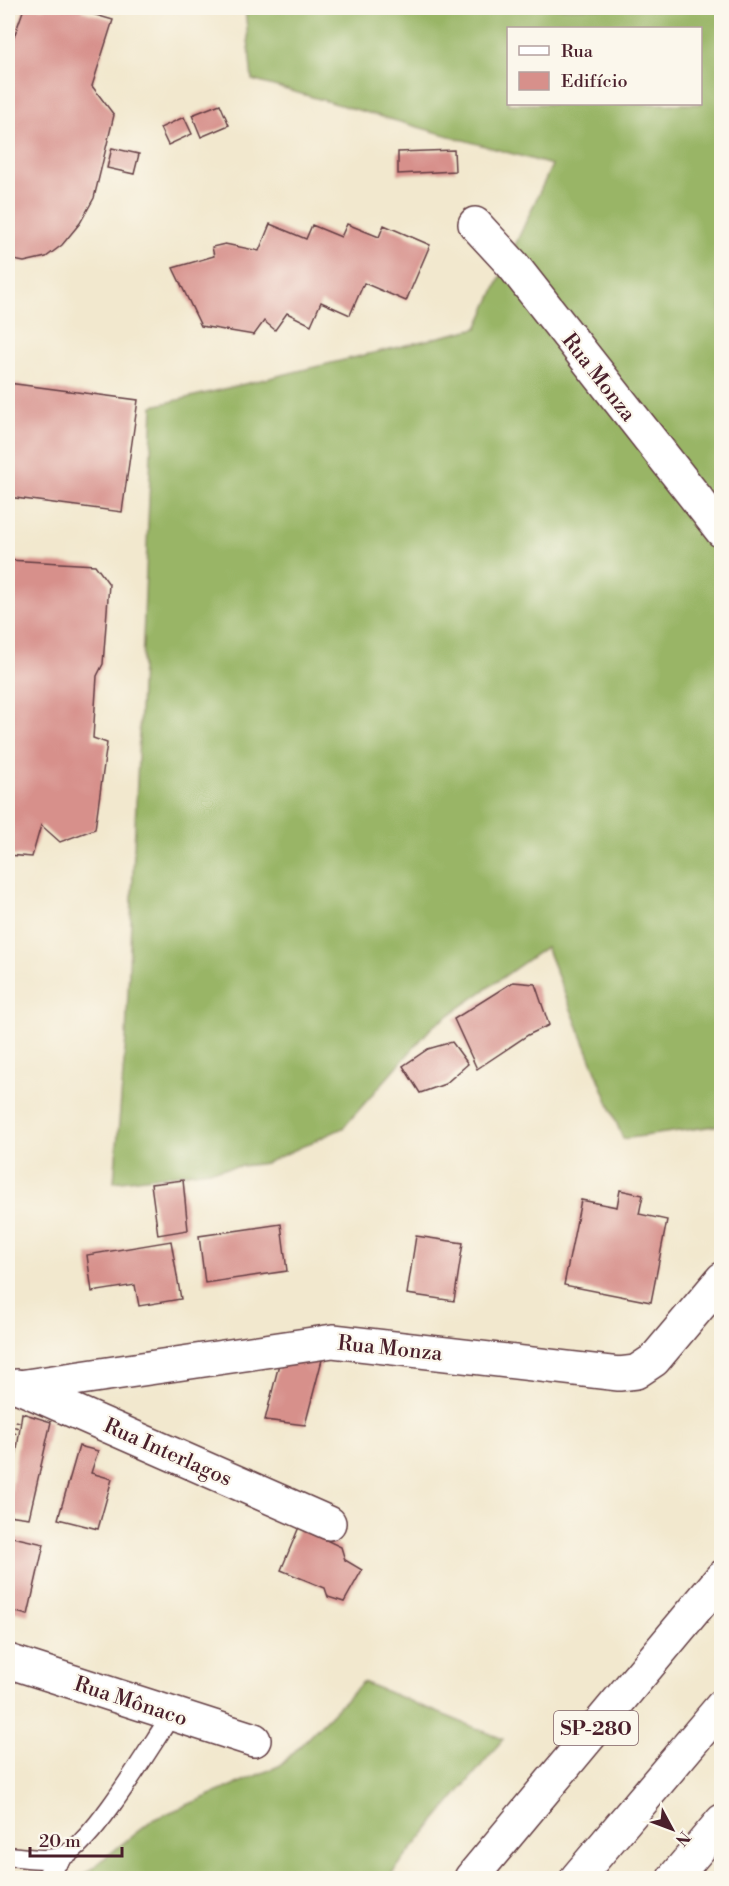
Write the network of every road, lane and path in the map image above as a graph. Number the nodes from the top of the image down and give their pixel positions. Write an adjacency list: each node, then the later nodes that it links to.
1 (476, 224): 2 (main road, Rua Monza)
2 (722, 531)
3 (722, 1279): 4 (main road, Rua Monza)
4 (13, 1384): 5 (main road, Rua Interlagos)
5 (329, 1523)
6 (722, 1577): 15 (main road, SP-280)
7 (8, 1661): 9 (main road, Rua Mônaco)
8 (722, 1706): 16 (main road)
9 (172, 1714): 10 (main road, Rua Mônaco); 12 (lane)
10 (254, 1740)
11 (722, 1821): 17 (main road)
12 (65, 1855): 13 (lane); 14 (lane)
13 (8, 1856)
14 (44, 1878)
15 (471, 1878)
16 (577, 1878)
17 (675, 1878)

